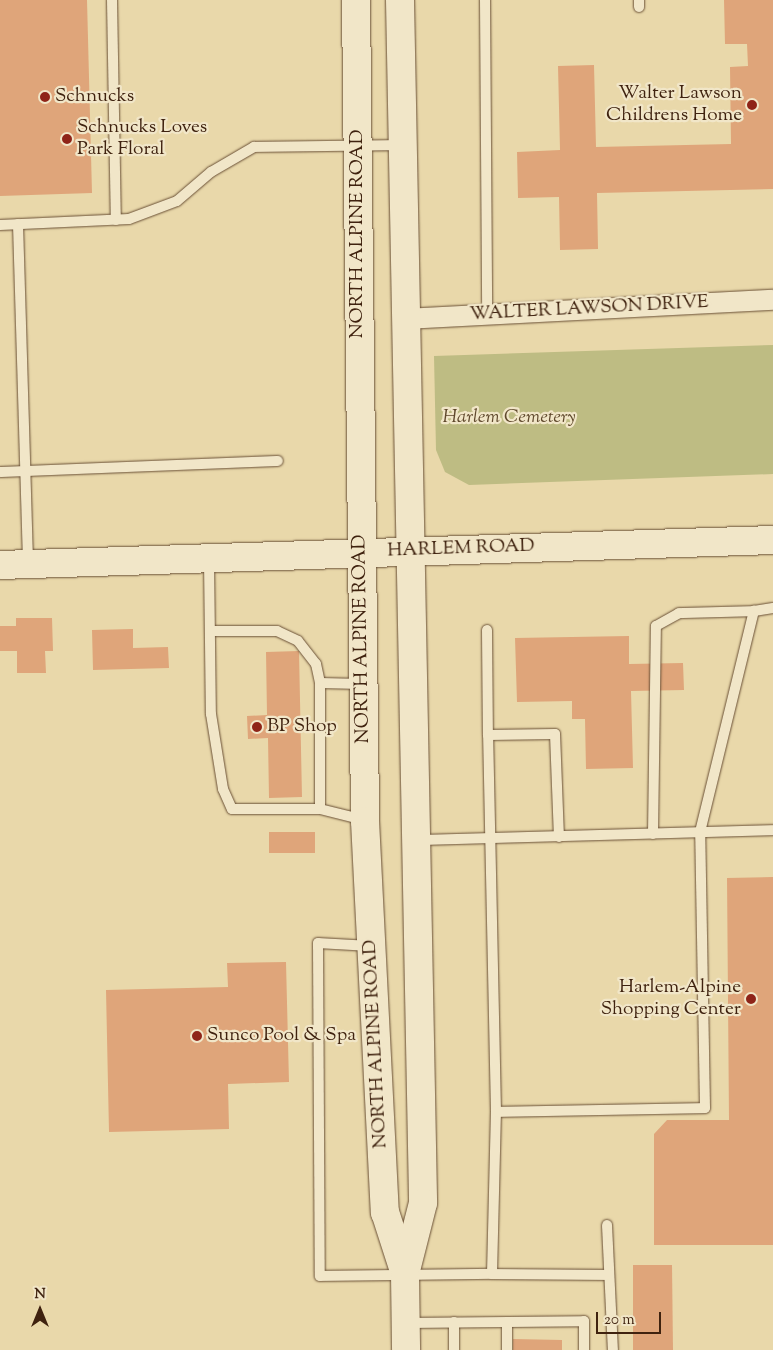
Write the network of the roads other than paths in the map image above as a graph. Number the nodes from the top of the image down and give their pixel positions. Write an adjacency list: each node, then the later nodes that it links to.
1 (112, 0): 7 (lane)
2 (356, 0): 6 (main road, NORTH ALPINE ROAD)
3 (400, 0): 5 (main road, NORTH ALPINE ROAD)
4 (486, 0): 11 (lane)
5 (400, 145): 6 (lane); 12 (main road, NORTH ALPINE ROAD)
6 (358, 146): 7 (lane); 17 (main road, NORTH ALPINE ROAD)
7 (116, 220): 8 (lane)
8 (18, 224): 9 (lane); 15 (lane)
9 (0, 225)
10 (773, 300): 11 (street, WALTER LAWSON DRIVE)
11 (487, 314): 12 (street, WALTER LAWSON DRIVE)
12 (404, 319): 18 (main road, NORTH ALPINE ROAD)
13 (278, 461): 15 (lane)
14 (0, 472): 15 (lane)
15 (25, 472): 20 (lane)
16 (773, 540): 18 (main road, HARLEM ROAD)
17 (361, 551): 18 (main road, HARLEM ROAD); 19 (main road, HARLEM ROAD); 27 (main road, NORTH ALPINE ROAD)
18 (410, 551): 36 (main road, NORTH ALPINE ROAD)
19 (209, 558): 20 (main road, HARLEM ROAD); 25 (lane)
20 (28, 564): 21 (main road, HARLEM ROAD)
21 (0, 565)
22 (773, 608): 23 (lane)
23 (754, 610): 32 (lane); 33 (lane)
24 (487, 630): 28 (lane)
25 (210, 631): 26 (lane); 29 (lane)
26 (320, 683): 27 (lane); 29 (lane)
27 (363, 684): 30 (main road, NORTH ALPINE ROAD)
28 (488, 735): 34 (lane); 35 (lane)
29 (320, 809): 30 (lane)
30 (365, 821): 37 (main road, NORTH ALPINE ROAD)
31 (773, 830): 32 (lane)
32 (700, 832): 33 (lane); 38 (lane)
33 (653, 834): 34 (lane)
34 (559, 837): 35 (lane)
35 (492, 839): 36 (lane); 38 (lane)
36 (413, 840): 40 (main road, NORTH ALPINE ROAD)
37 (370, 946): 40 (main road, NORTH ALPINE ROAD); 40 (lane)
38 (496, 1112): 41 (lane)
39 (607, 1226): 42 (lane)
40 (404, 1274): 41 (lane); 45 (main road, NORTH ALPINE ROAD)
41 (492, 1274): 42 (lane)
42 (608, 1275): 50 (lane)
43 (454, 1322): 44 (lane); 45 (lane); 47 (lane)
44 (508, 1322): 48 (lane); 49 (lane)
45 (406, 1323): 46 (main road, NORTH ALPINE ROAD)
46 (406, 1350)
47 (454, 1350)
48 (508, 1350)
49 (584, 1350)
50 (613, 1350)

